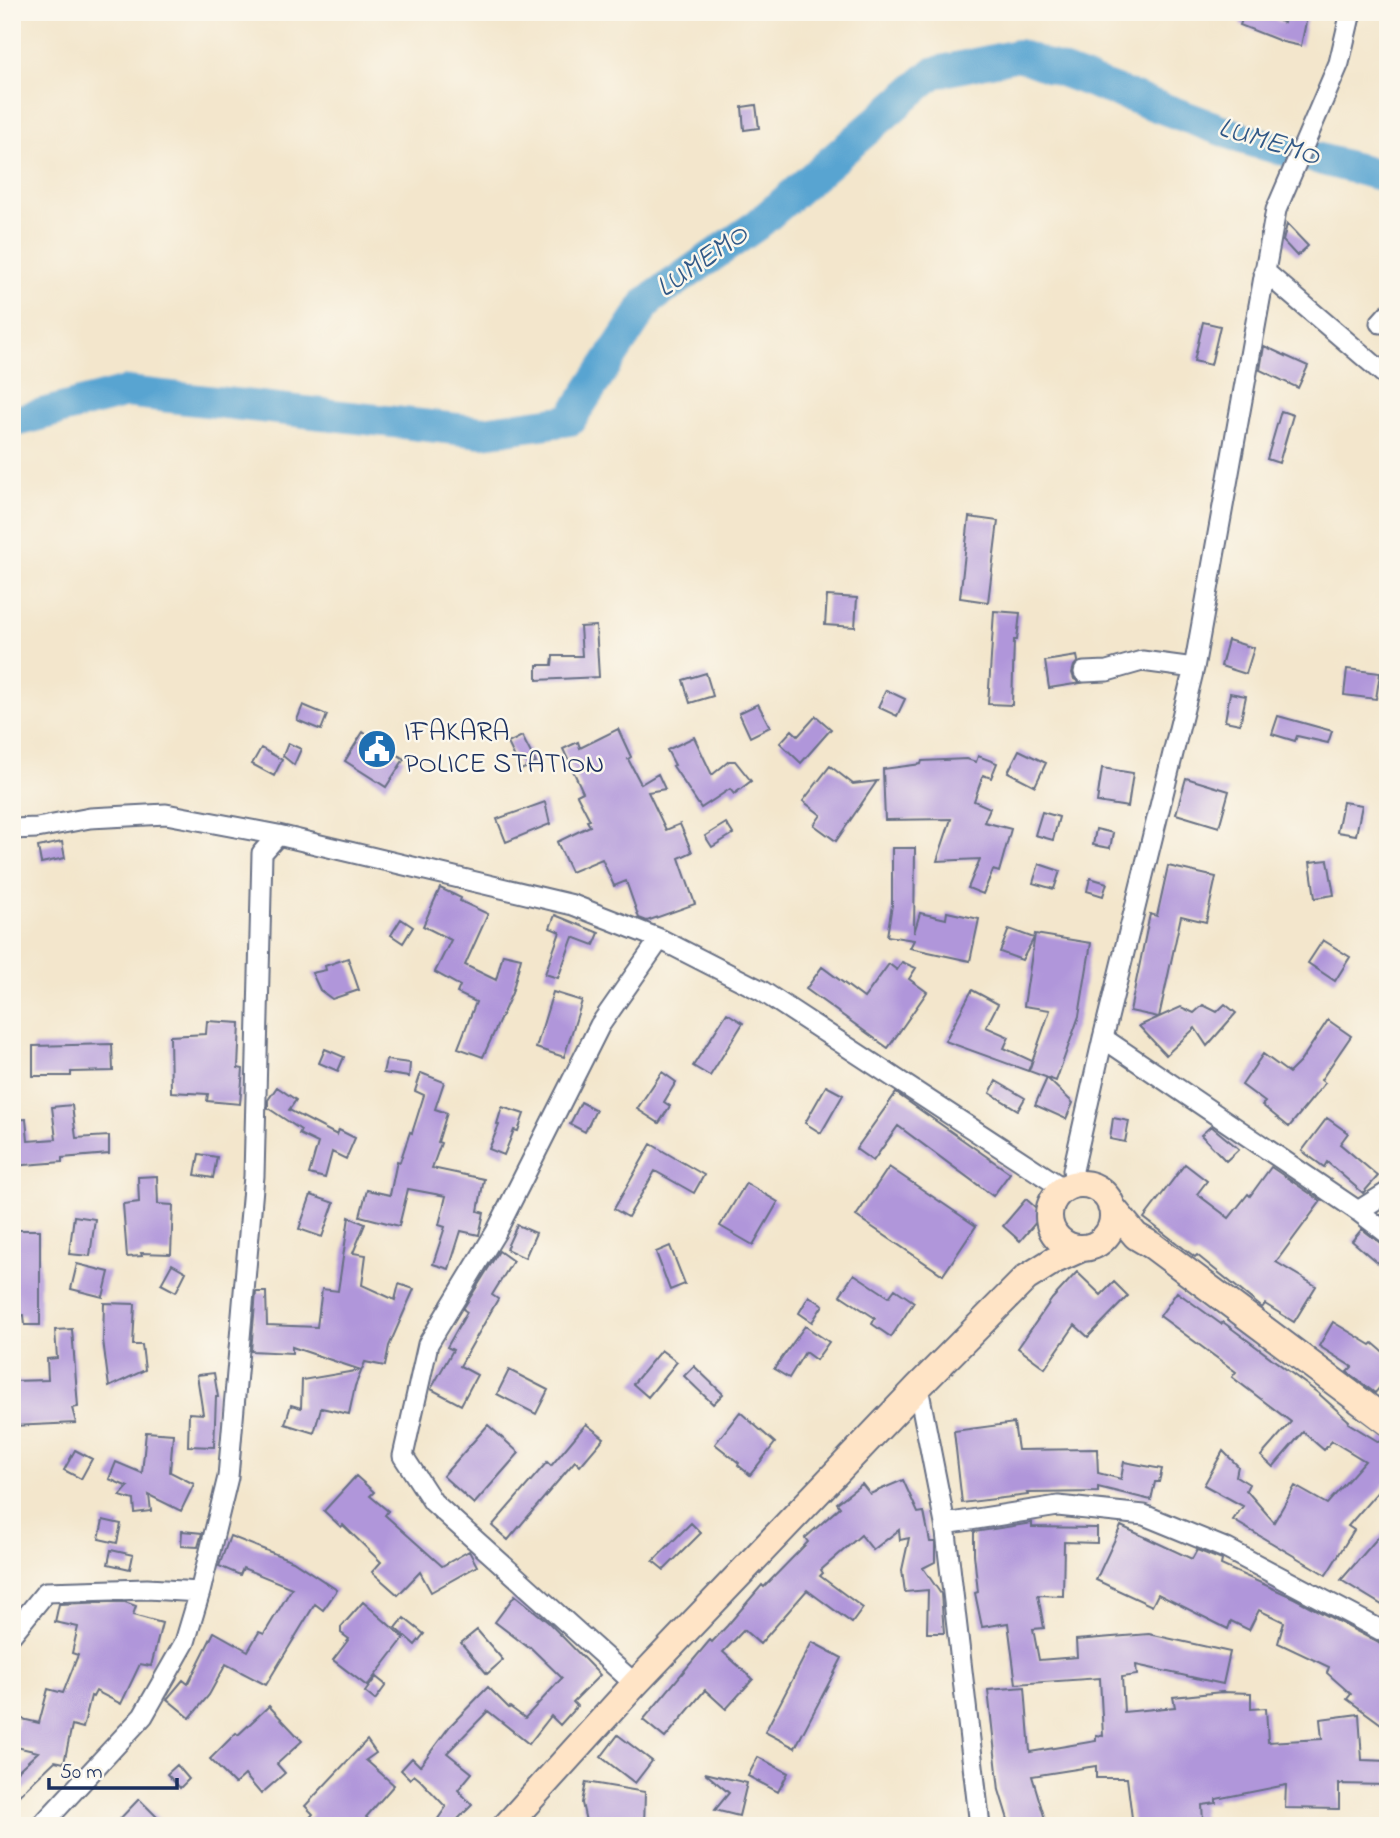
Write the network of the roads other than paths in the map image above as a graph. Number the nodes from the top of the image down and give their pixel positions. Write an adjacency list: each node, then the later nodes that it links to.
1 (1351, 12): 2 (street)
2 (1264, 271): 3 (street); 4 (street)
3 (1388, 377)
4 (1194, 668): 5 (street); 9 (street)
5 (1084, 672)
6 (12, 829): 7 (street)
7 (278, 835): 8 (street); 22 (street)
8 (660, 939): 10 (street); 25 (street)
9 (1102, 1038): 10 (street); 13 (street)
10 (1070, 1187): 12 (main road); 14 (main road)
11 (1388, 1192): 13 (street)
12 (1111, 1206): 16 (main road); 17 (main road)
13 (1357, 1211): 15 (street)
14 (1049, 1218): 17 (main road); 18 (main road)
15 (1388, 1234)
16 (1153, 1246): 17 (main road); 20 (main road)
17 (1089, 1247): 18 (main road)
18 (1026, 1278): 19 (main road)
19 (918, 1387): 21 (street); 25 (main road)
20 (1388, 1422)
21 (946, 1524): 24 (street); 28 (street)
22 (200, 1592): 23 (street); 26 (street)
23 (12, 1634)
24 (1388, 1634)
25 (635, 1684): 27 (main road)
26 (41, 1826)
27 (506, 1826)
28 (980, 1826)

